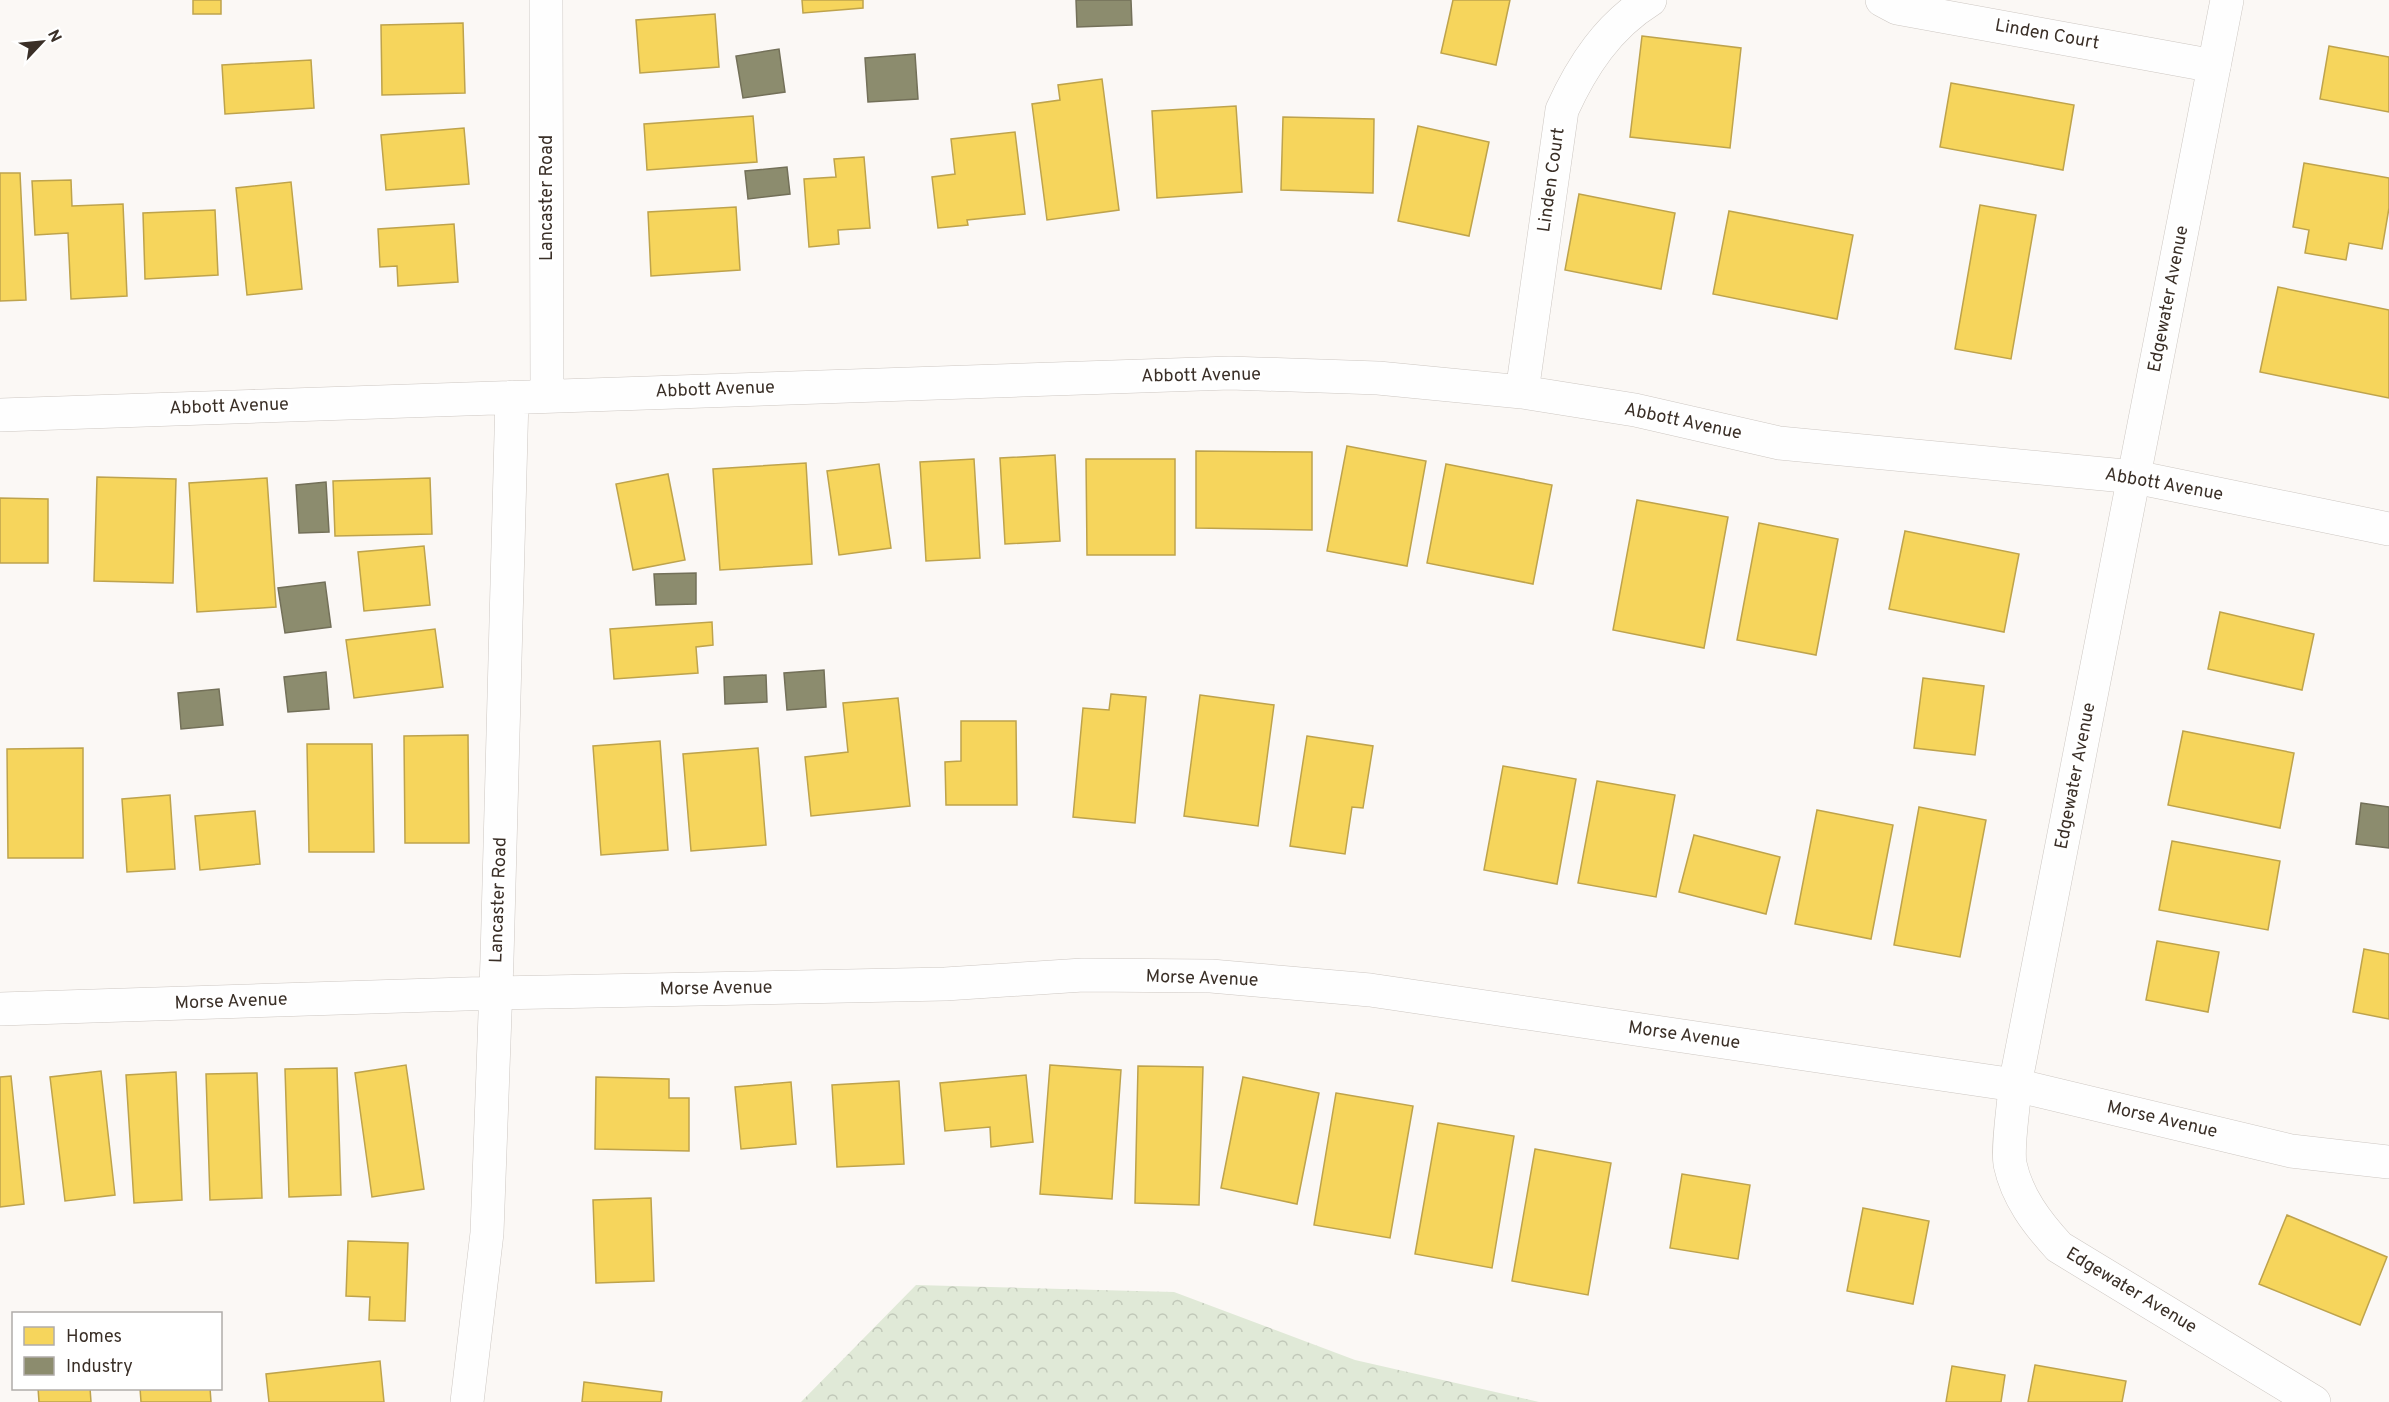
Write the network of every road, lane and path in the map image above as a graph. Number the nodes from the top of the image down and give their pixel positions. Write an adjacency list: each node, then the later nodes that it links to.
1 (546, 0): 7 (street, Lancaster Road)
2 (1650, 0): 6 (street, Linden Court)
3 (1882, 0): 5 (street, Linden Court)
4 (2228, 0): 5 (street, Edgewater Avenue)
5 (2214, 66): 10 (street, Edgewater Avenue)
6 (1522, 392): 7 (street, Abbott Avenue); 10 (street, Abbott Avenue)
7 (547, 396): 8 (street, Abbott Avenue)
8 (512, 397): 9 (street, Abbott Avenue); 12 (street, Lancaster Road)
9 (0, 415)
10 (2135, 477): 11 (street, Abbott Avenue); 14 (street, Edgewater Avenue)
11 (2389, 529)
12 (496, 993): 13 (street, Morse Avenue); 14 (street, Morse Avenue); 16 (street, Lancaster Road)
13 (0, 1009)
14 (2015, 1085): 15 (street, Morse Avenue); 17 (street, Edgewater Avenue)
15 (2389, 1162)
16 (466, 1402)
17 (2314, 1402)

